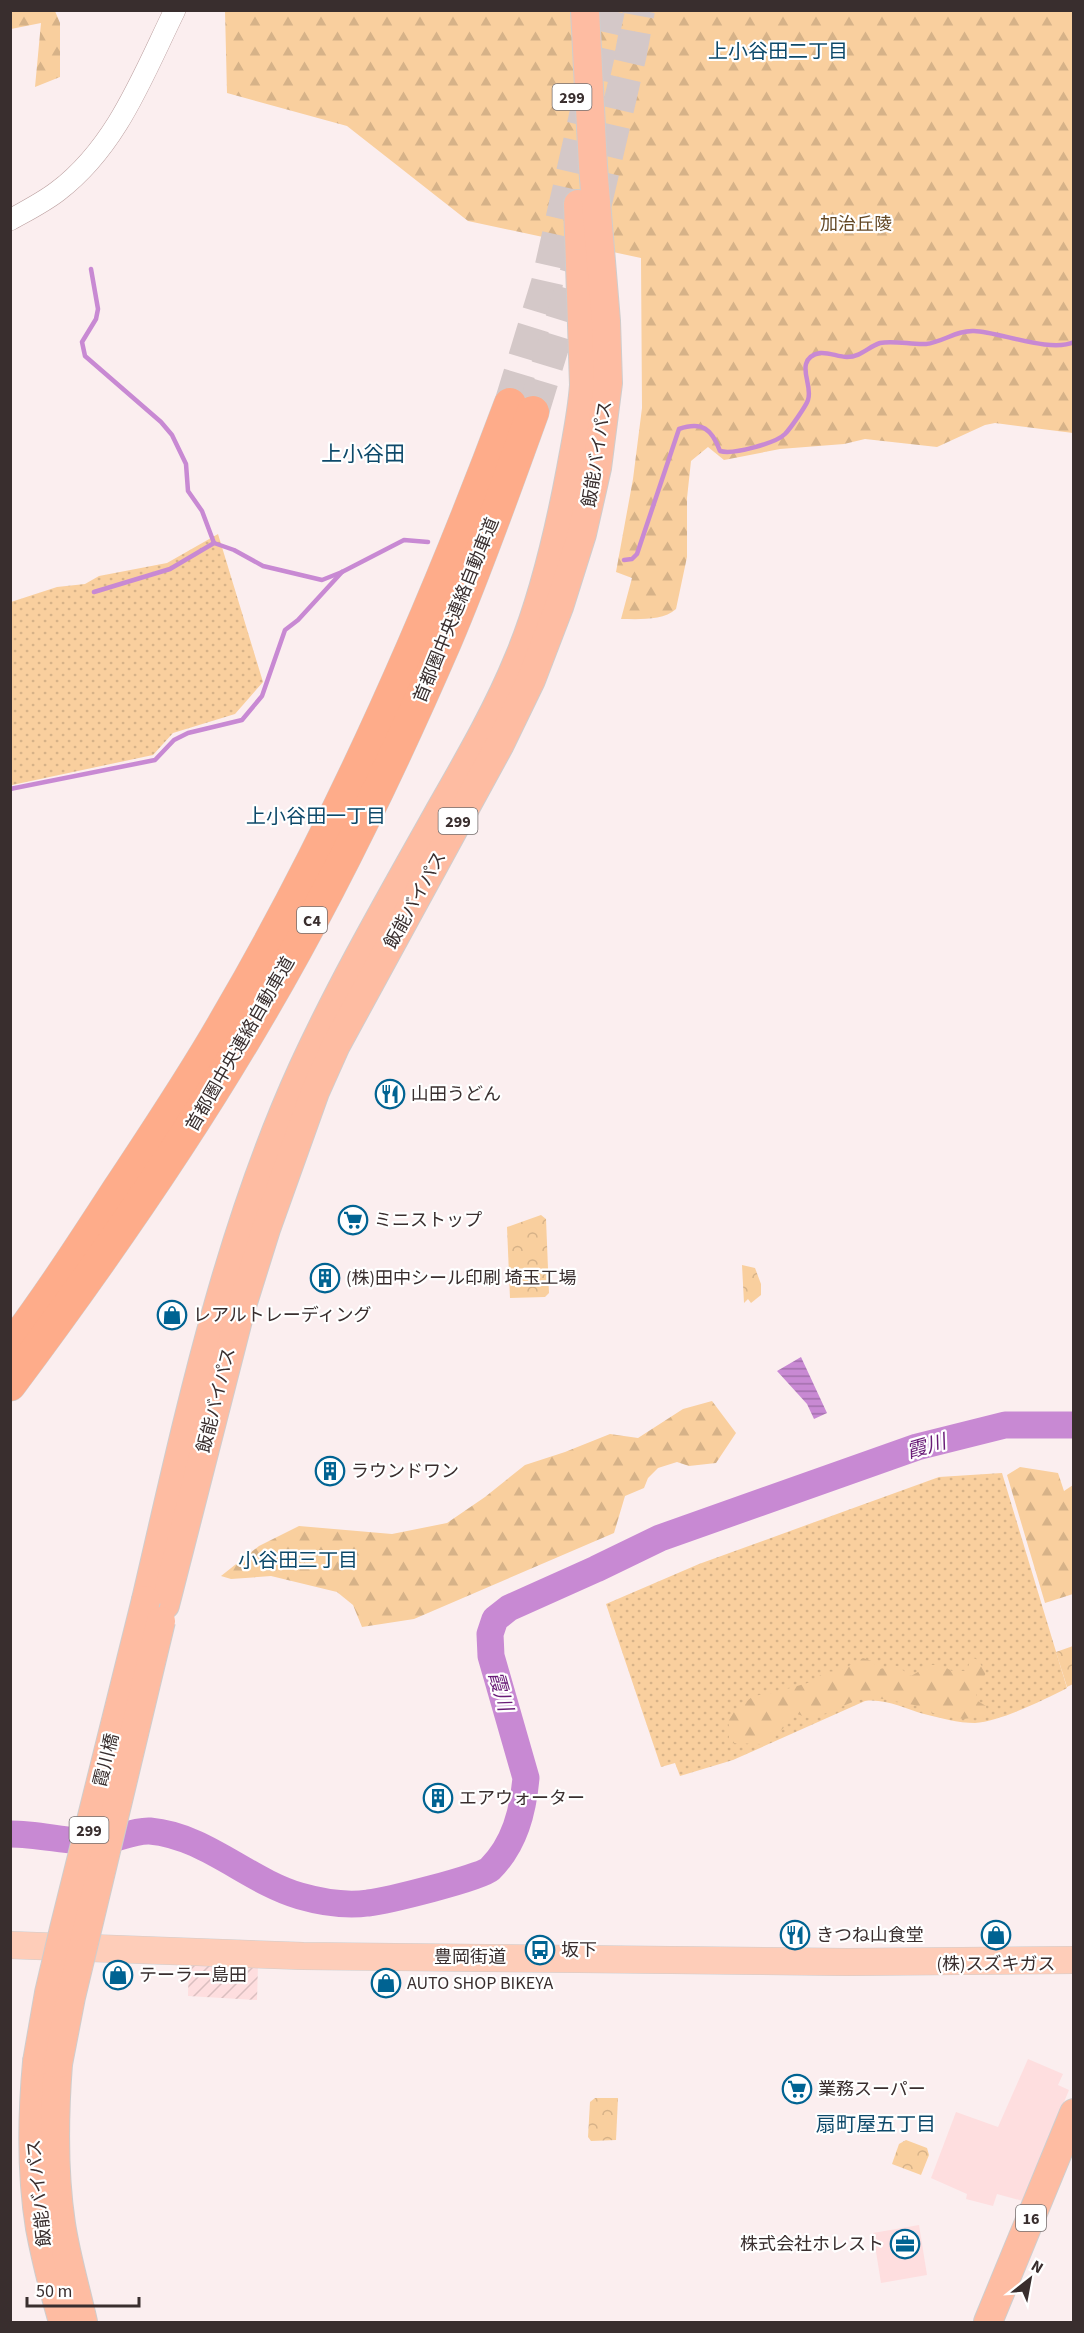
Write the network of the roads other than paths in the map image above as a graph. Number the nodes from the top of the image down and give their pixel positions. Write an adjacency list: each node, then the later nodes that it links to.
1 (176, 10): 4 (street)
2 (566, 10): 7 (highway, 飯能バイパス / 299)
3 (585, 10): 7 (highway, 飯能バイパス / 299)
4 (10, 220)
5 (10, 1348): 6 (highway, 首都圏中央連絡自動車道 / C4)
6 (10, 1385)
7 (156, 1602): 10 (highway, 霞川橋 / 299, bridge)
8 (10, 1946): 9 (main road, 豊岡街道)
9 (1074, 1960)
10 (47, 2063): 13 (highway, 飯能バイパス / 299); 14 (highway, 飯能バイパス / 299)
11 (1074, 2113): 15 (highway, 16)
12 (1074, 2158): 16 (highway, 16)
13 (63, 2322)
14 (83, 2322)
15 (988, 2322)
16 (1006, 2322)

